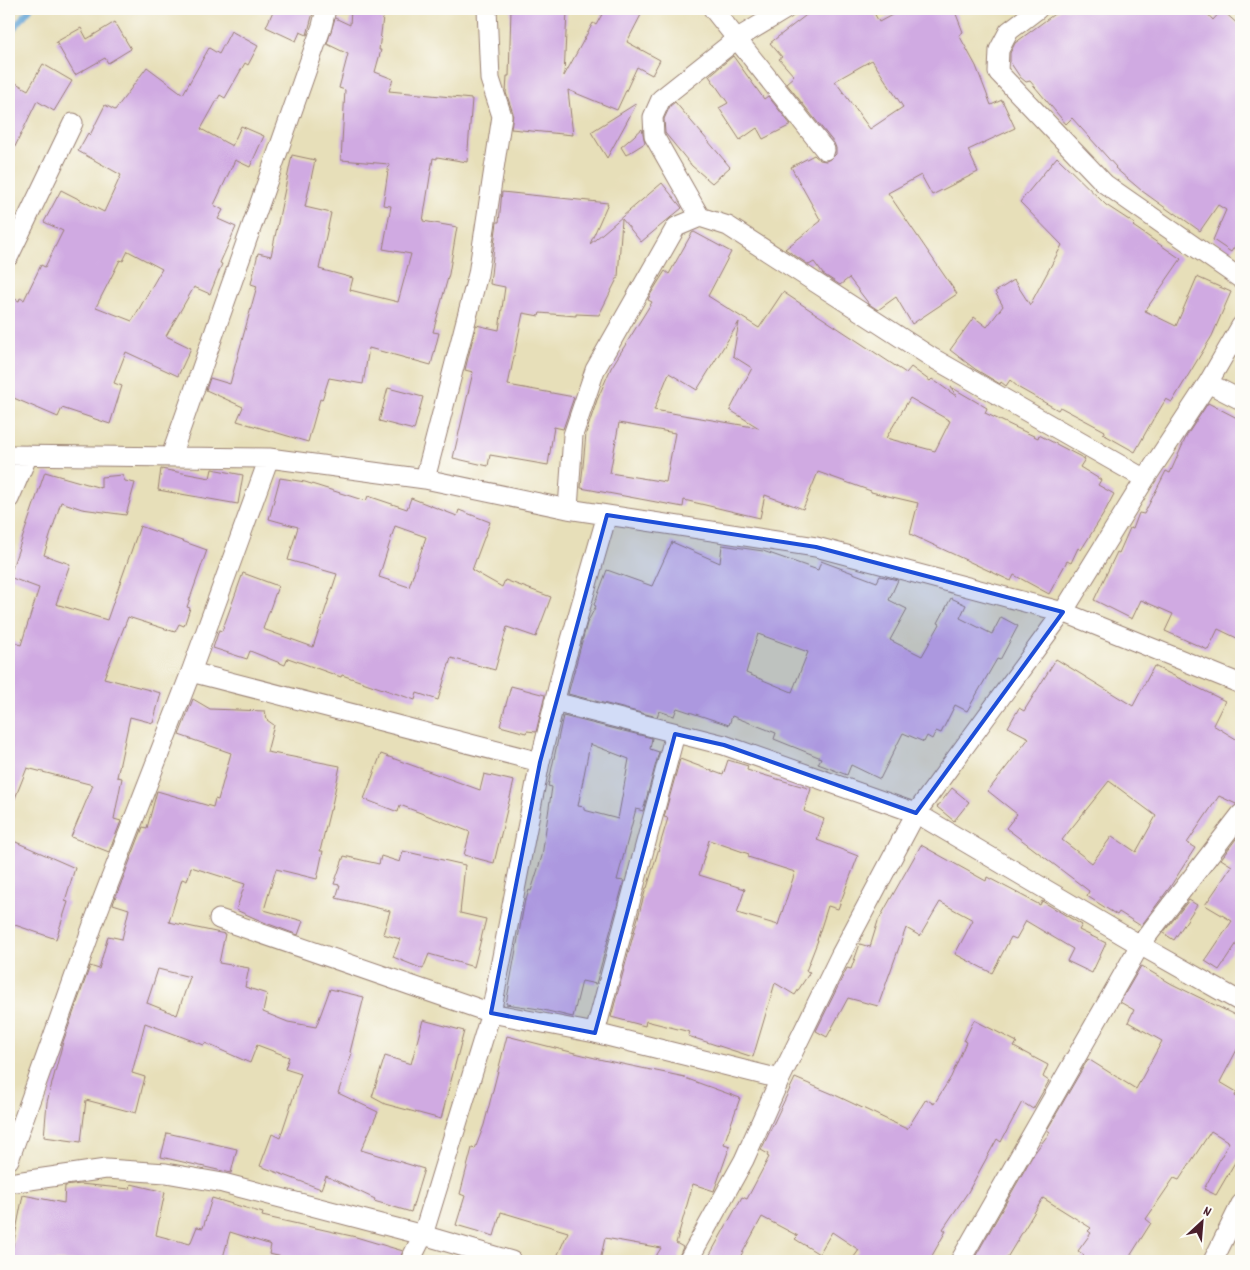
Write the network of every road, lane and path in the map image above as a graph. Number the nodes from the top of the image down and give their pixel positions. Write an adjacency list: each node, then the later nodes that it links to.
1 (326, 9): 17 (street)
2 (487, 9): 19 (street)
3 (713, 9): 6 (street)
4 (786, 9): 6 (street)
5 (1038, 9): 11 (street)
6 (738, 38): 8 (street); 9 (street)
7 (73, 123): 10 (street)
8 (825, 150)
9 (700, 217): 20 (street); 22 (street)
10 (9, 256)
11 (1241, 279)
12 (1241, 326): 13 (street)
13 (1208, 383): 14 (street); 20 (street)
14 (1241, 400)
15 (9, 455): 16 (street)
16 (28, 455): 17 (street); 21 (street)
17 (171, 456): 18 (street)
18 (268, 458): 19 (street); 25 (street)
19 (426, 479): 22 (street)
20 (1145, 479): 24 (street)
21 (9, 499)
22 (568, 509): 23 (street)
23 (607, 515): 24 (street); 27 (street)
24 (1063, 612): 26 (street); 30 (street)
25 (191, 672): 29 (street); 38 (street)
26 (1241, 684)
27 (554, 702): 28 (street); 29 (street)
28 (675, 734): 30 (street); 36 (street)
29 (540, 762): 35 (street)
30 (916, 813): 33 (street); 37 (street)
31 (1241, 814): 33 (street)
32 (219, 919): 35 (street)
33 (1140, 945): 34 (street); 45 (street)
34 (1241, 1002)
35 (491, 1013): 36 (street); 41 (street)
36 (595, 1033): 37 (street)
37 (780, 1079): 44 (street)
38 (9, 1160)
39 (9, 1183): 41 (street)
40 (1241, 1204): 46 (street)
41 (423, 1235): 42 (street); 43 (street)
42 (410, 1261)
43 (512, 1261)
44 (688, 1261)
45 (960, 1261)
46 (1213, 1261)

